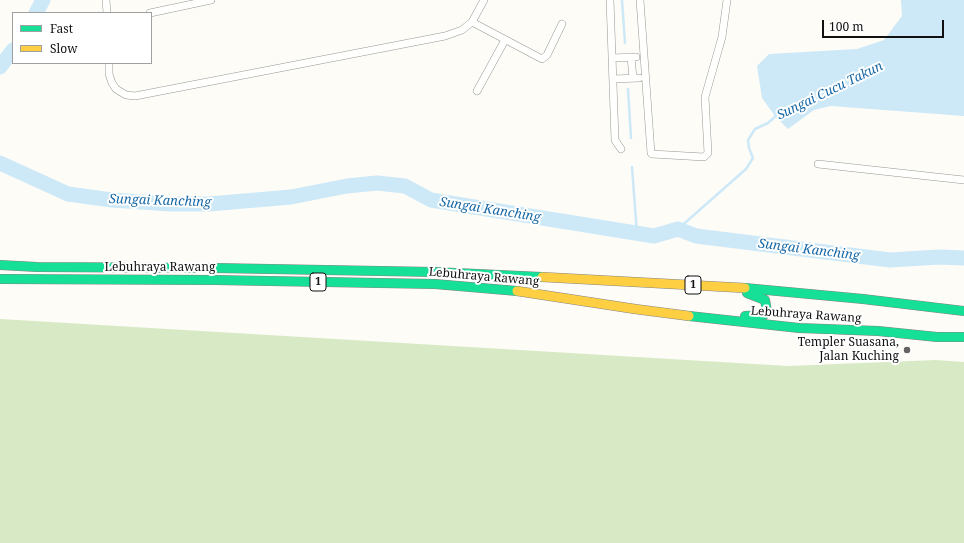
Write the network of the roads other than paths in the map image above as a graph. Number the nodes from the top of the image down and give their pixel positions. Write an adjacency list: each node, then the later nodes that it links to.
1 (106, 0): 7 (street)
2 (211, 0): 8 (street)
3 (484, 0): 9 (street)
4 (610, 0): 12 (street)
5 (640, 0): 6 (street)
6 (727, 0)
7 (107, 12)
8 (152, 13)
9 (472, 22): 11 (street); 13 (street)
10 (562, 24): 11 (street)
11 (505, 40): 15 (street)
12 (612, 58): 14 (street); 14 (street)
13 (109, 64)
14 (613, 79): 16 (street)
15 (477, 91)
16 (621, 149)
17 (818, 164): 18 (street)
18 (964, 180)
19 (0, 265): 21 (highway, Lebuhraya Rawang / 1)
20 (0, 279): 23 (highway, Lebuhraya Rawang / 1)
21 (733, 287): 22 (highway, Lebuhraya Rawang / 1); 23 (highway)
22 (964, 311)
23 (720, 320): 24 (highway, Lebuhraya Rawang / 1)
24 (964, 337)

